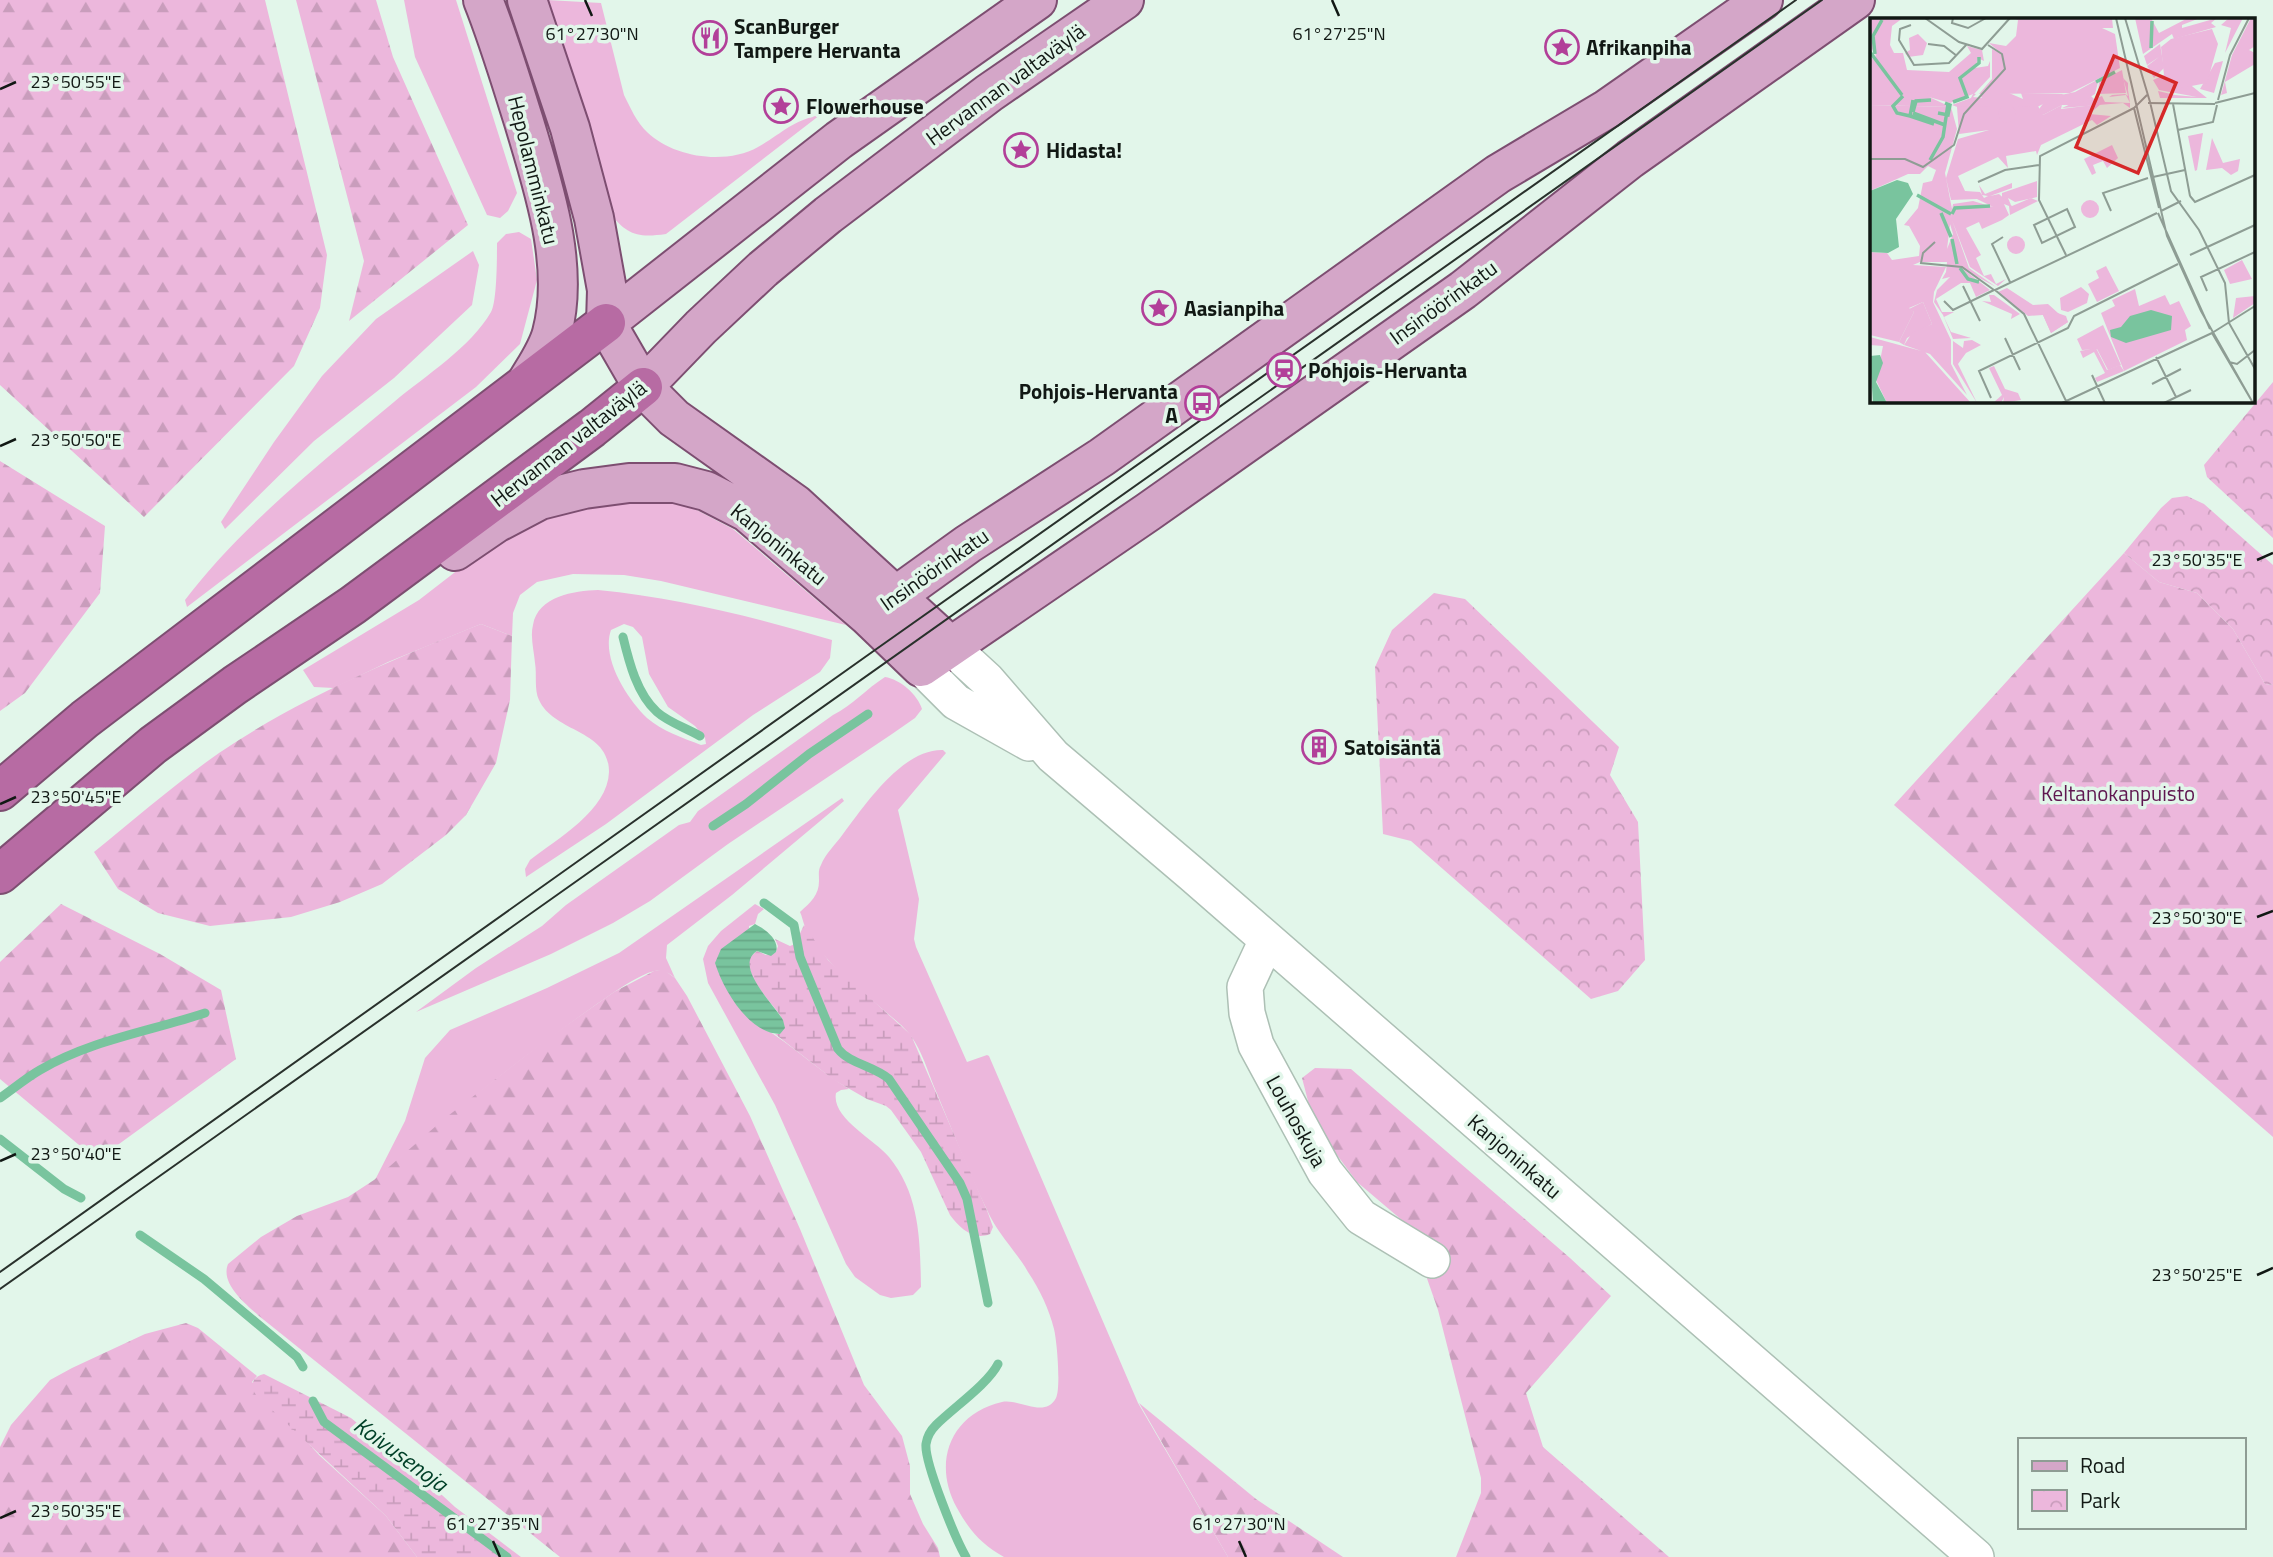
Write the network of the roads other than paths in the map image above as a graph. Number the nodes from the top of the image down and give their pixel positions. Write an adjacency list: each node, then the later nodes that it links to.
1 (483, 0): 8 (main road, Hepolamminkatu)
2 (527, 0): 7 (main road, Hepolamminkatu)
3 (1037, 0): 7 (main road)
4 (1124, 0): 9 (main road, Hervannan valtaväylä)
5 (1763, 0): 11 (main road, Insinöörinkatu)
6 (1855, 0): 12 (main road, Insinöörinkatu)
7 (606, 323): 8 (highway); 9 (main road, Kanjoninkatu)
8 (528, 380): 13 (highway)
9 (643, 387): 10 (highway, Hervannan valtaväylä); 11 (main road, Kanjoninkatu)
10 (353, 605): 11 (main road, Kanjoninkatu); 14 (highway, Hervannan valtaväylä)
11 (882, 605): 12 (main road, Kanjoninkatu)
12 (936, 656): 15 (street, Kanjoninkatu)
13 (0, 791)
14 (0, 874)
15 (1267, 940): 16 (street, Louhoskuja); 17 (street, Kanjoninkatu)
16 (1432, 1260)
17 (1976, 1557)

